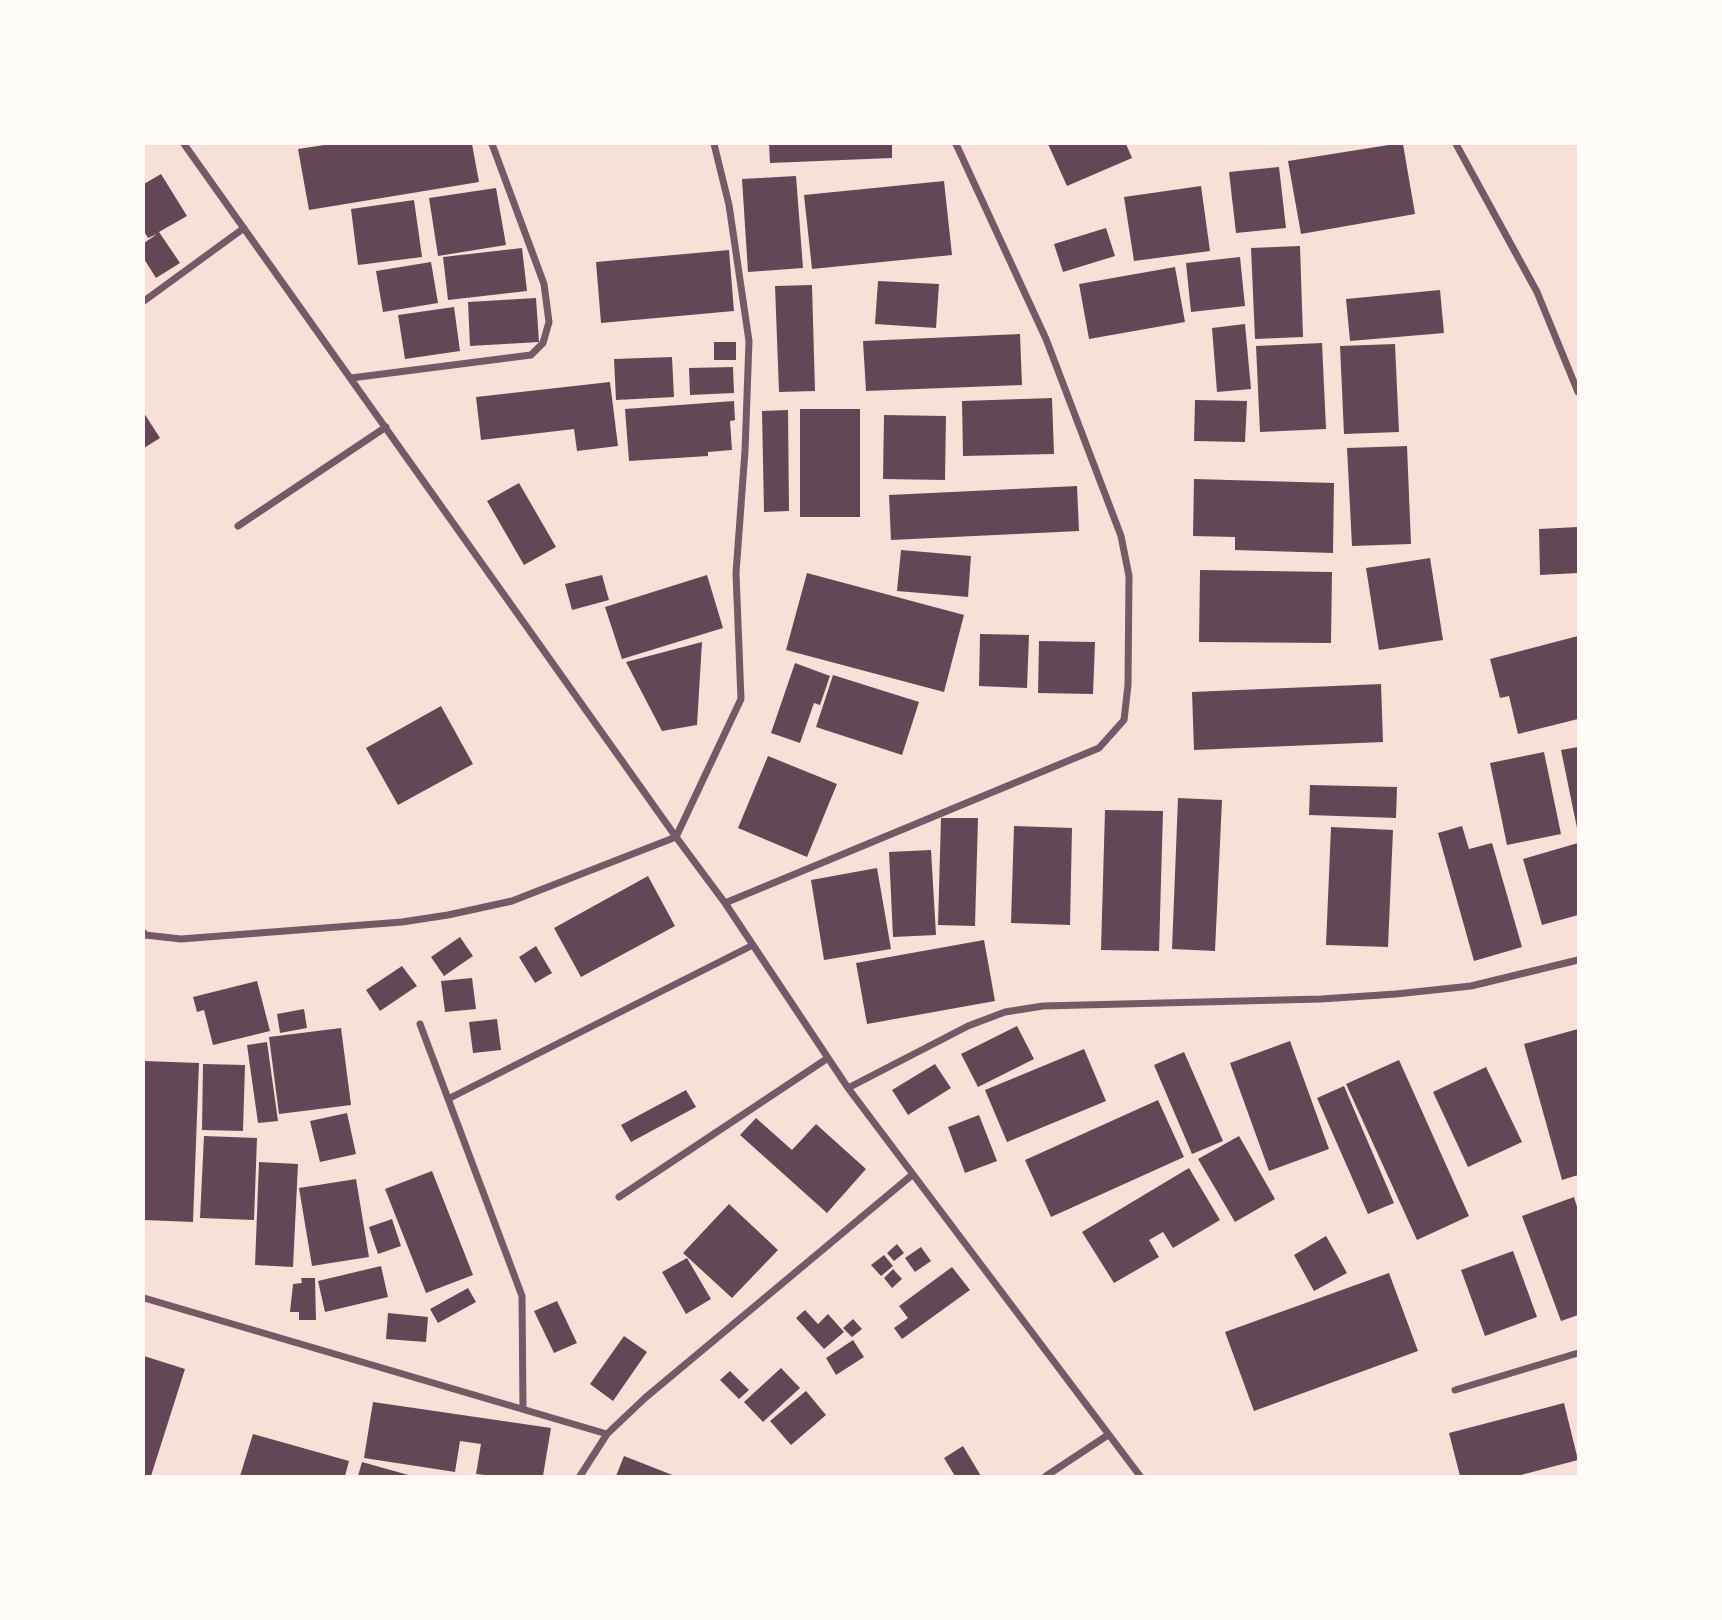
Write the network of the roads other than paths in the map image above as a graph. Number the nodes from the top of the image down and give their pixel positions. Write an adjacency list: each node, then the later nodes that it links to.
1 (184, 144): 6 (street)
2 (492, 144): 8 (street)
3 (714, 144): 12 (street)
4 (956, 144): 13 (street)
5 (1456, 144): 9 (street)
6 (244, 228): 7 (street); 8 (street)
7 (144, 301)
8 (351, 378): 10 (street)
9 (1578, 392)
10 (386, 427): 11 (street); 12 (street)
11 (238, 526)
12 (676, 837): 13 (street); 14 (street)
13 (725, 903): 15 (street)
14 (144, 933)
15 (753, 945): 18 (street); 20 (street)
16 (1578, 960): 19 (street)
17 (420, 1024): 20 (street)
18 (828, 1058): 19 (street); 22 (street)
19 (848, 1088): 21 (street)
20 (448, 1099): 26 (street)
21 (912, 1175): 27 (street); 28 (street)
22 (619, 1198)
23 (144, 1298): 26 (street)
24 (1578, 1353): 25 (street)
25 (1455, 1390)
26 (523, 1409): 27 (street)
27 (607, 1434): 29 (street)
28 (1108, 1435): 30 (street); 31 (street)
29 (580, 1476)
30 (1046, 1476)
31 (1140, 1476)

